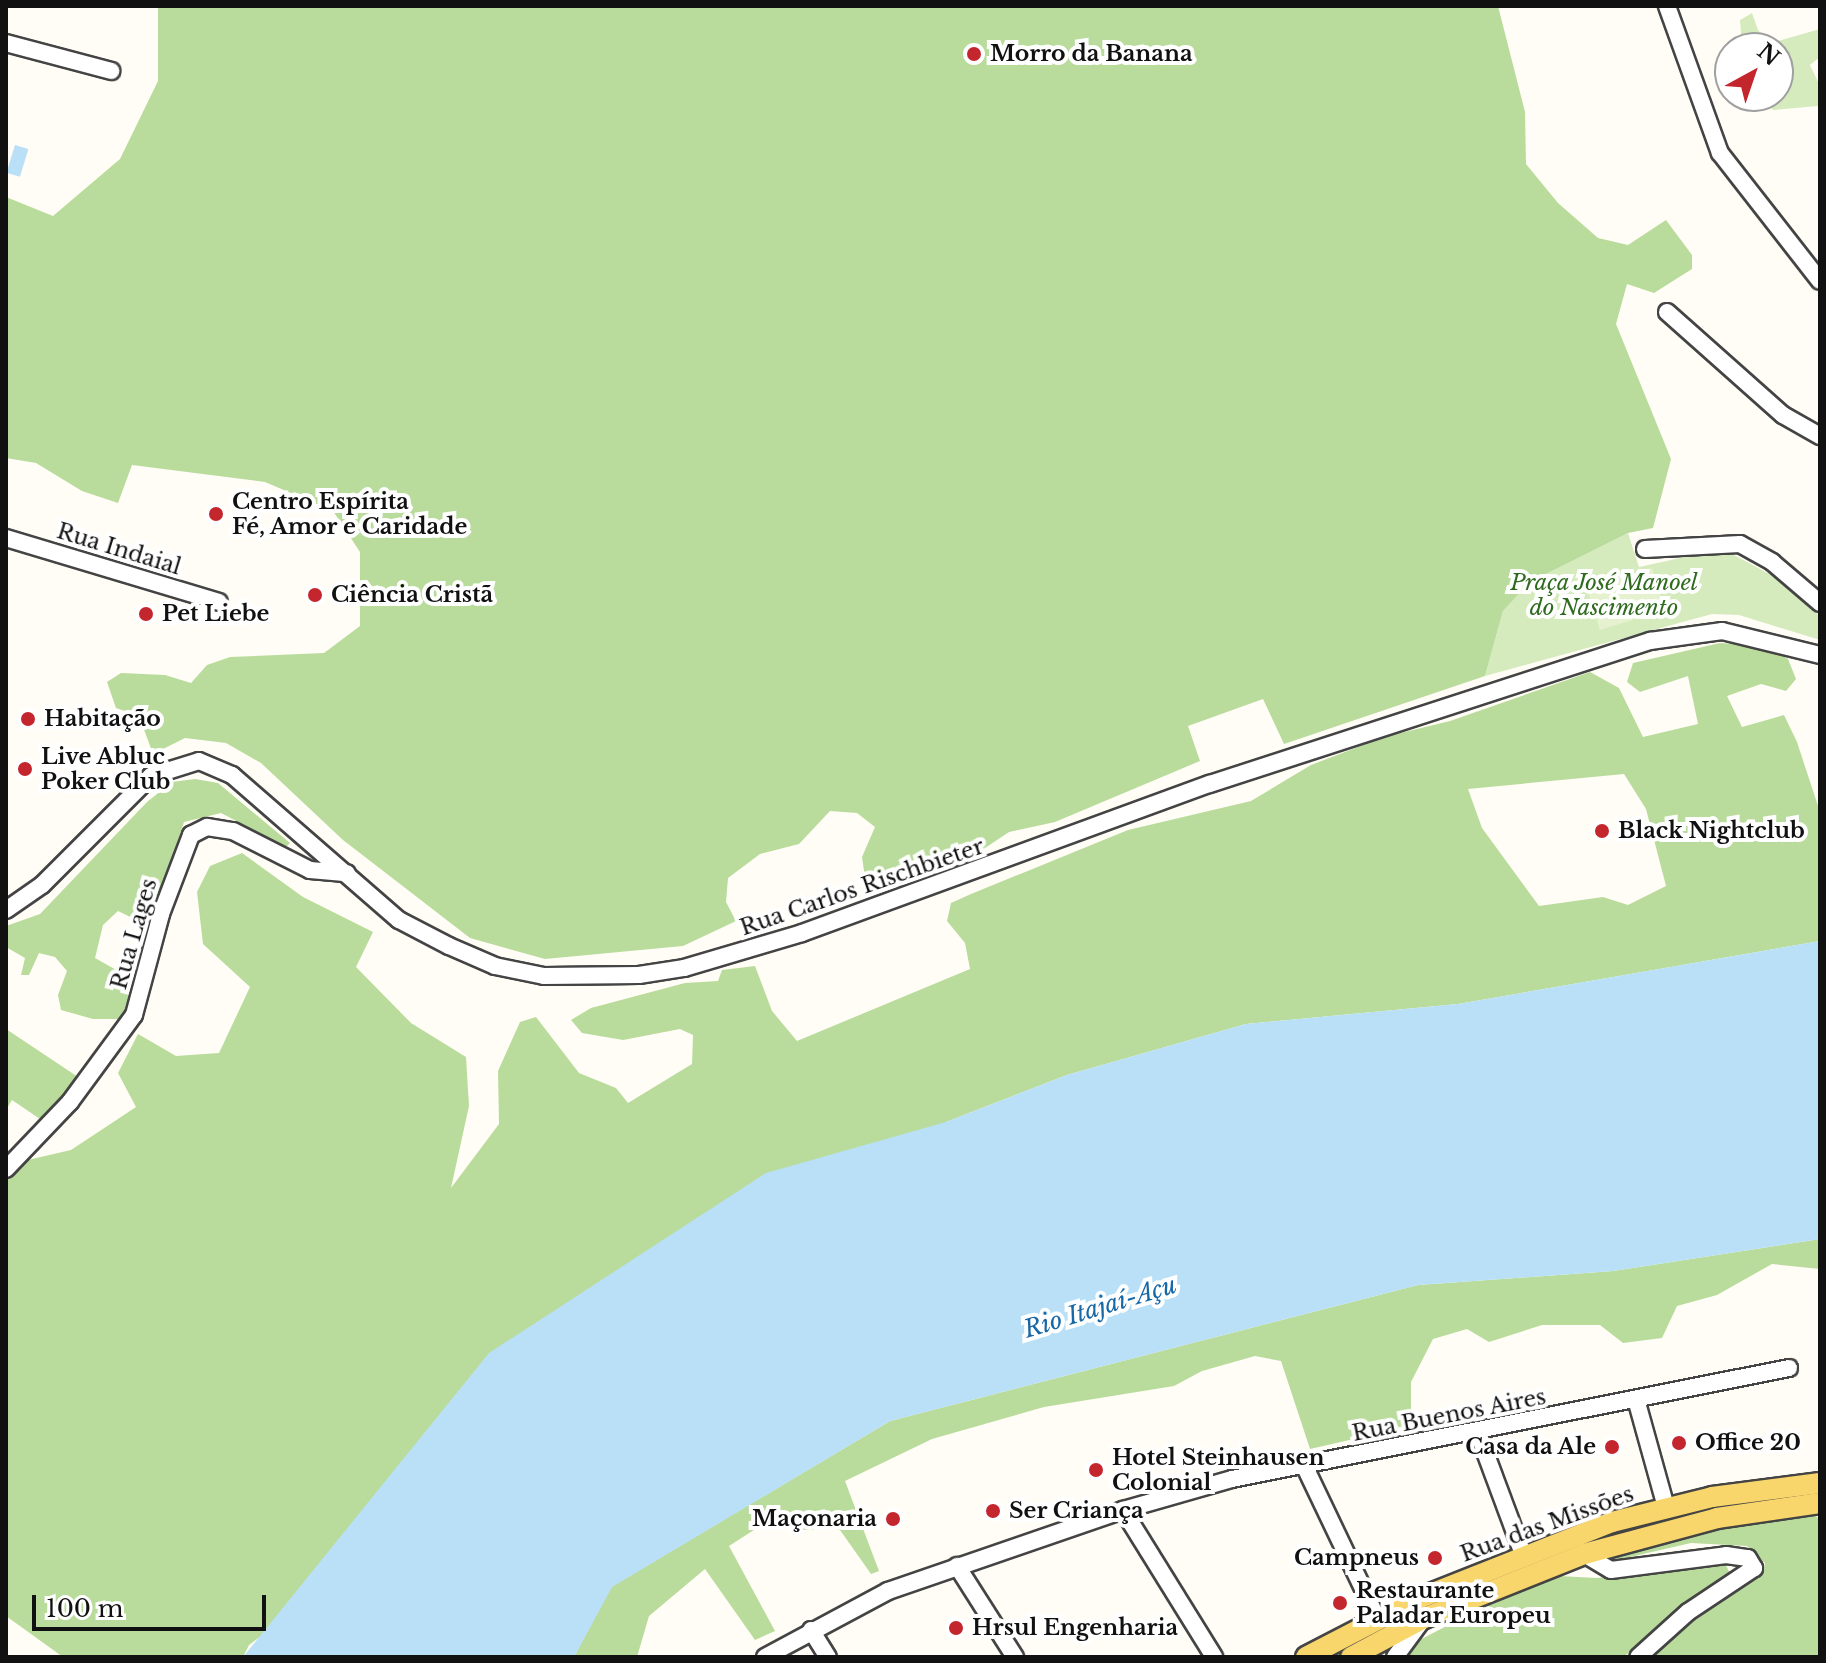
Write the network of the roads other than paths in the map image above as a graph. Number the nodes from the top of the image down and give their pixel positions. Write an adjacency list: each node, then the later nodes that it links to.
1 (1667, 6): 4 (street)
2 (6, 43): 3 (street)
3 (111, 71)
4 (1820, 281)
5 (1667, 312): 6 (street)
6 (1820, 436)
7 (6, 538): 9 (street, Rua Indaial)
8 (1645, 549): 10 (street)
9 (219, 602)
10 (1820, 603)
11 (1820, 655): 12 (street, Rua Carlos Rischbieter)
12 (347, 873): 13 (street, Rua Carlos Rischbieter); 14 (street, Rua Lages)
13 (6, 910)
14 (6, 1169)
15 (1789, 1368): 16 (street, Rua Buenos Aires)
16 (1636, 1399): 17 (street, Rua Buenos Aires); 21 (street)
17 (1478, 1433): 18 (street, Rua Buenos Aires); 23 (street)
18 (1304, 1465): 22 (street, Rua Buenos Aires); 26 (street)
19 (1820, 1483): 21 (main road, Rua das Missões)
20 (1820, 1503): 24 (main road, Rua das Missões)
21 (1666, 1507): 23 (main road, Rua das Missões)
22 (1123, 1510): 25 (street, Rua Buenos Aires); 32 (street)
23 (1523, 1554): 26 (main road, Rua das Missões)
24 (1584, 1554): 27 (main road, Rua das Missões); 36 (street)
25 (957, 1566): 28 (street, Rua Buenos Aires); 31 (street)
26 (1377, 1618): 33 (main road, Rua das Missões)
27 (1424, 1618): 34 (main road, Rua das Missões); 35 (street)
28 (811, 1630): 29 (street, Rua Buenos Aires); 30 (street)
29 (765, 1657)
30 (828, 1657)
31 (1015, 1657)
32 (1214, 1657)
33 (1306, 1657)
34 (1351, 1657)
35 (1395, 1657)
36 (1638, 1657)

